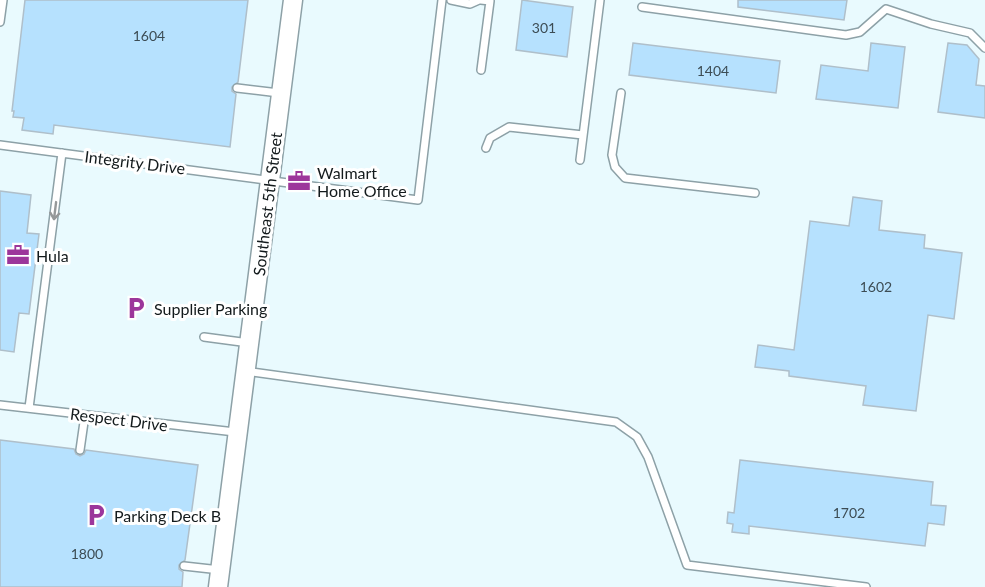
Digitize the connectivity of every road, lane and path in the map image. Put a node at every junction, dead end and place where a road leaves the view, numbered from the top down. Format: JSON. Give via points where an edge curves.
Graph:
{"nodes":[{"id":1,"x":3,"y":0,"type":"edge"},
{"id":2,"x":292,"y":0,"type":"edge"},
{"id":3,"x":442,"y":0,"type":"edge"},
{"id":4,"x":452,"y":0,"type":"edge"},
{"id":5,"x":480,"y":0,"type":"edge"},
{"id":6,"x":600,"y":0,"type":"edge"},
{"id":7,"x":642,"y":7,"type":"dead end"},
{"id":8,"x":0,"y":22,"type":"edge"},
{"id":9,"x":985,"y":48,"type":"edge"},
{"id":10,"x":481,"y":70,"type":"dead end"},
{"id":11,"x":237,"y":88,"type":"dead end"},
{"id":12,"x":281,"y":93,"type":"junction"},
{"id":13,"x":621,"y":93,"type":"dead end"},
{"id":14,"x":583,"y":135,"type":"junction"},
{"id":15,"x":0,"y":145,"type":"edge"},
{"id":16,"x":486,"y":148,"type":"dead end"},
{"id":17,"x":62,"y":153,"type":"junction"},
{"id":18,"x":580,"y":160,"type":"dead end"},
{"id":19,"x":270,"y":180,"type":"junction"},
{"id":20,"x":755,"y":193,"type":"dead end"},
{"id":21,"x":204,"y":337,"type":"dead end"},
{"id":22,"x":249,"y":343,"type":"junction"},
{"id":23,"x":246,"y":371,"type":"junction"},
{"id":24,"x":0,"y":405,"type":"edge"},
{"id":25,"x":29,"y":408,"type":"junction"},
{"id":26,"x":85,"y":415,"type":"junction"},
{"id":27,"x":238,"y":433,"type":"junction"},
{"id":28,"x":80,"y":450,"type":"dead end"},
{"id":29,"x":184,"y":566,"type":"dead end"},
{"id":30,"x":219,"y":578,"type":"edge"},
{"id":31,"x":866,"y":587,"type":"edge"}],
"edges":[{"from":1,"to":8,"type":"lane"},
{"from":2,"to":12,"type":"street","name":"Southeast 5th Street"},
{"from":3,"to":19,"type":"lane","name":"Integrity Drive","via":[[418,200]]},
{"from":4,"to":5,"type":"lane","via":[[470,4]]},
{"from":5,"to":10,"type":"lane","via":[[490,1]]},
{"from":6,"to":14,"type":"lane"},
{"from":7,"to":9,"type":"lane","via":[[846,35],[860,32],[886,9],[970,33]]},
{"from":11,"to":12,"type":"lane"},
{"from":12,"to":19,"type":"street","name":"Southeast 5th Street"},
{"from":13,"to":20,"type":"lane","via":[[612,155],[615,167],[626,178]]},
{"from":14,"to":16,"type":"lane","via":[[509,127],[490,138]]},
{"from":14,"to":18,"type":"lane"},
{"from":15,"to":17,"type":"lane","name":"Integrity Drive"},
{"from":17,"to":19,"type":"lane","name":"Integrity Drive"},
{"from":17,"to":25,"type":"lane","one_way":true},
{"from":19,"to":22,"type":"street","name":"Southeast 5th Street"},
{"from":21,"to":22,"type":"lane"},
{"from":22,"to":23,"type":"street","name":"Southeast 5th Street"},
{"from":23,"to":27,"type":"street","name":"Southeast 5th Street"},
{"from":23,"to":31,"type":"lane","via":[[616,422],[637,437],[648,457],[687,564]]},
{"from":24,"to":25,"type":"lane","name":"Respect Drive"},
{"from":25,"to":26,"type":"lane","name":"Respect Drive"},
{"from":26,"to":27,"type":"lane","name":"Respect Drive"},
{"from":26,"to":28,"type":"lane"},
{"from":27,"to":30,"type":"street","name":"Southeast 5th Street"},
{"from":29,"to":30,"type":"lane"}]}
